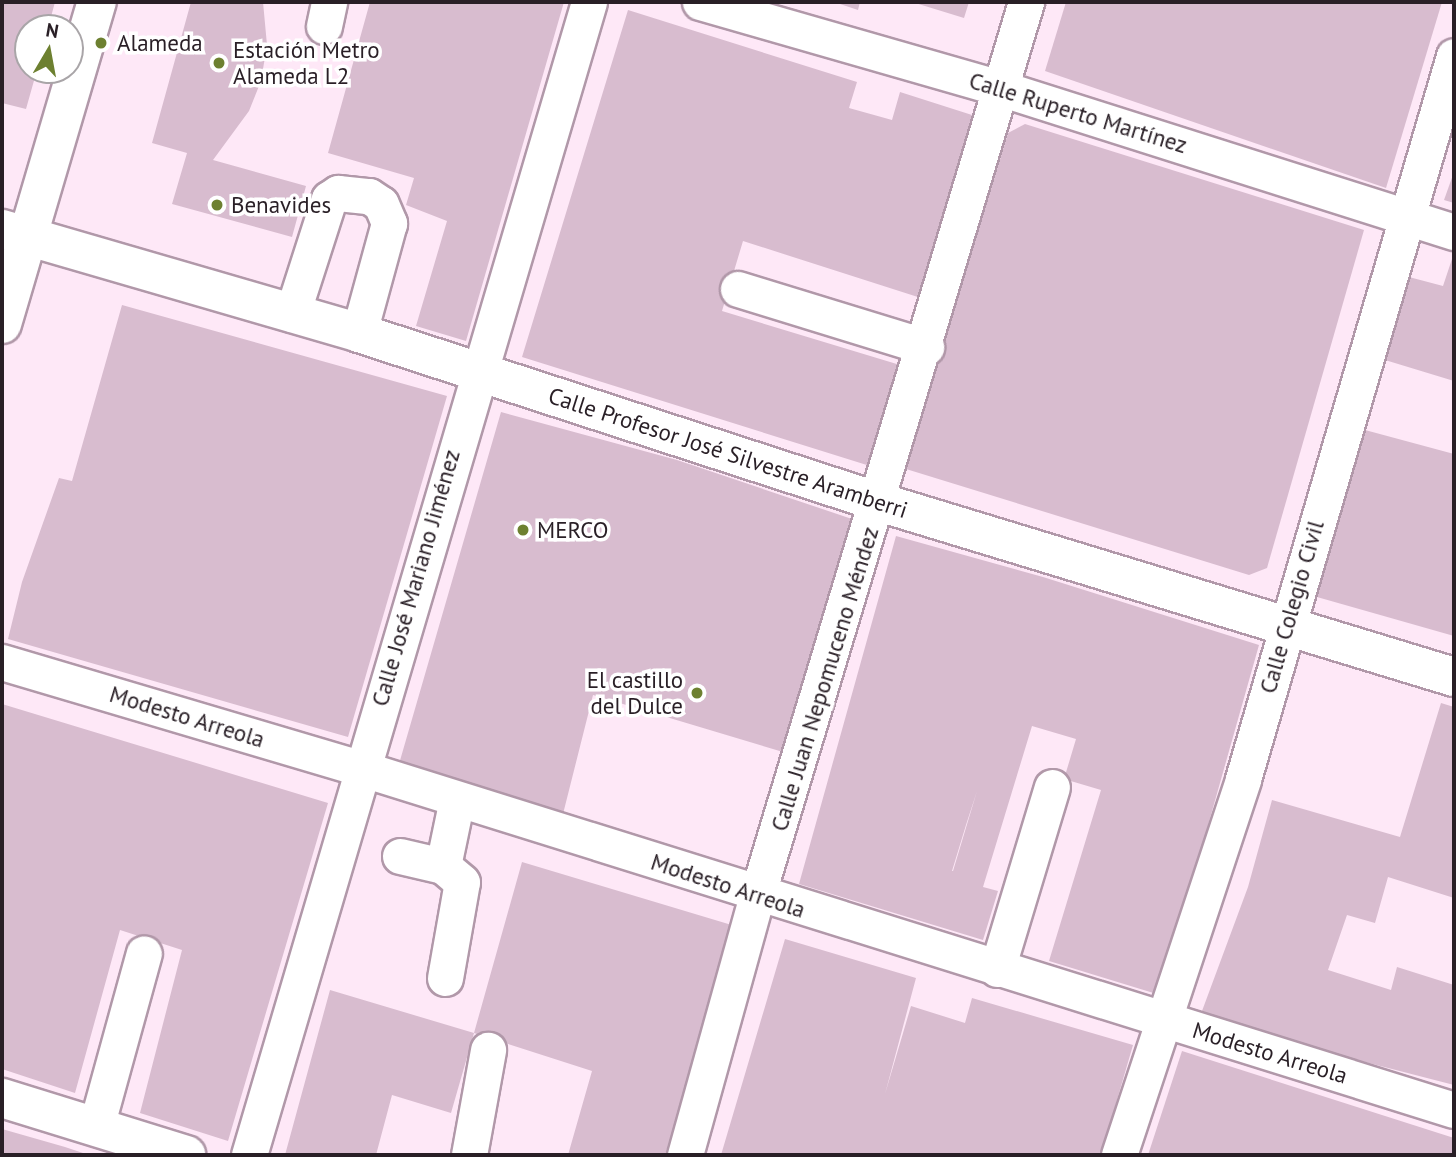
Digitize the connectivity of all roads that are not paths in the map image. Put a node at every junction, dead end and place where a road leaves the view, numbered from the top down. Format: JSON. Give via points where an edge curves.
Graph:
{"nodes":[{"id":1,"x":97,"y":2,"type":"edge"},
{"id":2,"x":589,"y":2,"type":"edge"},
{"id":3,"x":700,"y":2,"type":"edge"},
{"id":4,"x":1026,"y":2,"type":"edge"},
{"id":5,"x":1454,"y":56,"type":"edge"},
{"id":6,"x":1000,"y":88,"type":"junction"},
{"id":7,"x":1405,"y":217,"type":"junction"},
{"id":8,"x":1454,"y":232,"type":"edge"},
{"id":9,"x":15,"y":233,"type":"edge"},
{"id":10,"x":738,"y":289,"type":"dead end"},
{"id":11,"x":292,"y":314,"type":"junction"},
{"id":12,"x":2,"y":324,"type":"edge"},
{"id":13,"x":359,"y":333,"type":"junction"},
{"id":14,"x":926,"y":347,"type":"junction"},
{"id":15,"x":477,"y":372,"type":"junction"},
{"id":16,"x":879,"y":502,"type":"junction"},
{"id":17,"x":1286,"y":626,"type":"junction"},
{"id":18,"x":2,"y":662,"type":"edge"},
{"id":19,"x":1454,"y":677,"type":"edge"},
{"id":20,"x":360,"y":768,"type":"junction"},
{"id":21,"x":1052,"y":787,"type":"dead end"},
{"id":22,"x":457,"y":799,"type":"junction"},
{"id":23,"x":400,"y":856,"type":"dead end"},
{"id":24,"x":443,"y":866,"type":"junction"},
{"id":25,"x":757,"y":896,"type":"junction"},
{"id":26,"x":144,"y":953,"type":"dead end"},
{"id":27,"x":998,"y":969,"type":"junction"},
{"id":28,"x":445,"y":978,"type":"dead end"},
{"id":29,"x":1162,"y":1020,"type":"junction"},
{"id":30,"x":488,"y":1050,"type":"dead end"},
{"id":31,"x":2,"y":1098,"type":"edge"},
{"id":32,"x":1454,"y":1110,"type":"edge"},
{"id":33,"x":96,"y":1127,"type":"junction"},
{"id":34,"x":186,"y":1155,"type":"edge"},
{"id":35,"x":249,"y":1155,"type":"edge"},
{"id":36,"x":469,"y":1155,"type":"edge"},
{"id":37,"x":685,"y":1155,"type":"edge"},
{"id":38,"x":1119,"y":1155,"type":"edge"}],
"edges":[{"from":1,"to":9,"type":"main road"},
{"from":2,"to":15,"type":"street","name":"Calle José Mariano Jiménez"},
{"from":3,"to":6,"type":"street","name":"Calle Ruperto Martínez"},
{"from":4,"to":6,"type":"street","name":"Calle Juan Nepomuceno Méndez"},
{"from":5,"to":7,"type":"street","name":"Calle Colegio Civil"},
{"from":6,"to":7,"type":"street","name":"Calle Ruperto Martínez"},
{"from":6,"to":14,"type":"street","name":"Calle Juan Nepomuceno Méndez"},
{"from":7,"to":8,"type":"street","name":"Calle Ruperto Martínez"},
{"from":7,"to":17,"type":"street","name":"Calle Colegio Civil"},
{"from":9,"to":11,"type":"main road","name":"Calle Profesor José Silvestre Aramberri"},
{"from":9,"to":12,"type":"main road"},
{"from":10,"to":14,"type":"street"},
{"from":11,"to":13,"type":"main road","name":"Calle Profesor José Silvestre Aramberri"},
{"from":11,"to":13,"type":"street","via":[[329,199],[338,192],[369,196],[381,204],[389,223]]},
{"from":13,"to":15,"type":"main road","name":"Calle Profesor José Silvestre Aramberri"},
{"from":14,"to":16,"type":"street","name":"Calle Juan Nepomuceno Méndez"},
{"from":15,"to":16,"type":"main road","name":"Calle Profesor José Silvestre Aramberri"},
{"from":15,"to":20,"type":"street","name":"Calle José Mariano Jiménez"},
{"from":16,"to":17,"type":"main road","name":"Calle Profesor José Silvestre Aramberri"},
{"from":16,"to":25,"type":"street","name":"Calle Juan Nepomuceno Méndez"},
{"from":17,"to":19,"type":"main road","name":"Calle Profesor José Silvestre Aramberri"},
{"from":17,"to":29,"type":"street","name":"Calle Colegio Civil","via":[[1243,779]]},
{"from":18,"to":20,"type":"street","name":"Modesto Arreola"},
{"from":20,"to":22,"type":"street","name":"Modesto Arreola"},
{"from":20,"to":35,"type":"street","name":"Calle José Mariano Jiménez"},
{"from":21,"to":27,"type":"street"},
{"from":22,"to":24,"type":"street"},
{"from":22,"to":25,"type":"street","name":"Modesto Arreola"},
{"from":23,"to":24,"type":"street"},
{"from":24,"to":28,"type":"street","via":[[462,882]]},
{"from":25,"to":27,"type":"street","name":"Modesto Arreola"},
{"from":25,"to":37,"type":"street","name":"Calle Juan Nepomuceno Méndez"},
{"from":26,"to":33,"type":"street"},
{"from":27,"to":29,"type":"street","name":"Modesto Arreola"},
{"from":29,"to":32,"type":"street","name":"Modesto Arreola"},
{"from":29,"to":38,"type":"street","name":"Calle Colegio Civil"},
{"from":30,"to":36,"type":"street"},
{"from":31,"to":33,"type":"main road"},
{"from":33,"to":34,"type":"main road"}]}
